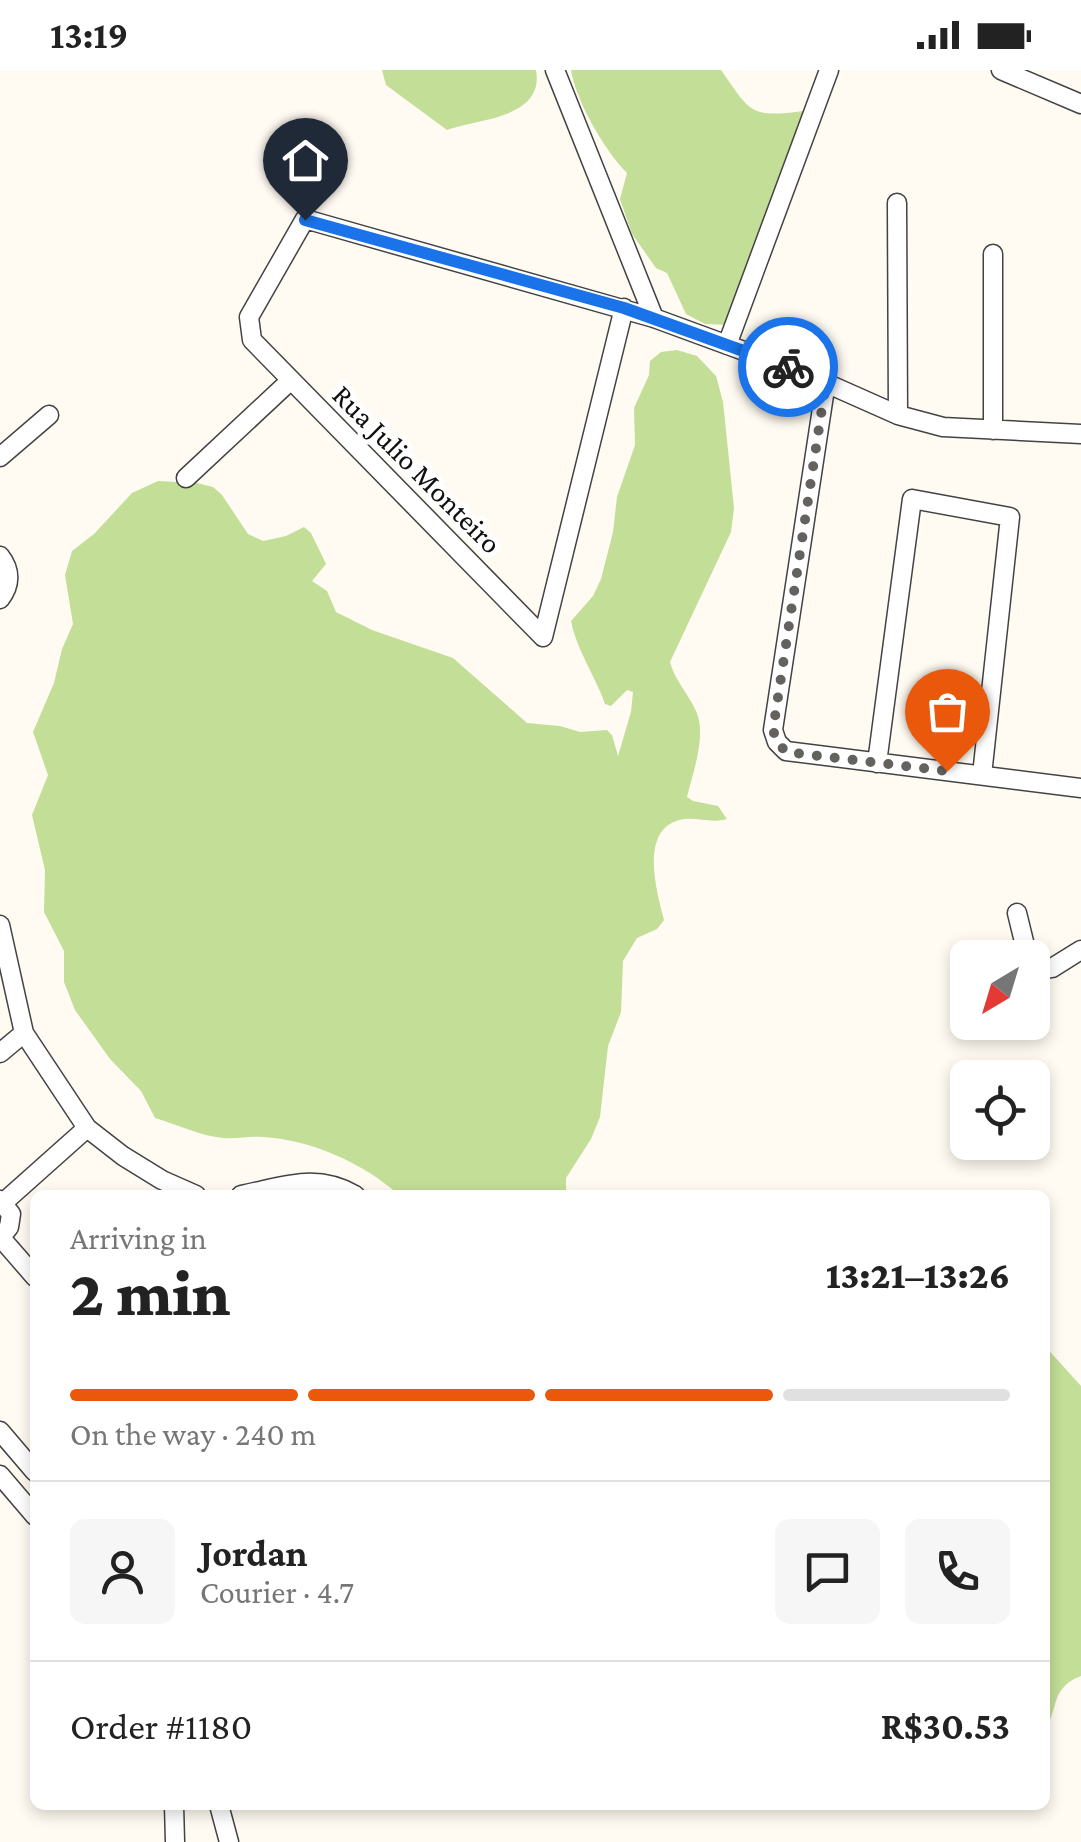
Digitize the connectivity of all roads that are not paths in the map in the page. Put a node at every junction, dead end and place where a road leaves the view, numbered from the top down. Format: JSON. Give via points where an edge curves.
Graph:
{"nodes":[{"id":1,"x":555,"y":70,"type":"edge"},
{"id":2,"x":828,"y":70,"type":"edge"},
{"id":3,"x":1001,"y":70,"type":"edge"},
{"id":4,"x":1081,"y":104,"type":"edge"},
{"id":5,"x":897,"y":202,"type":"dead end"},
{"id":6,"x":993,"y":254,"type":"dead end"},
{"id":7,"x":624,"y":308,"type":"junction"},
{"id":8,"x":654,"y":318,"type":"junction"},
{"id":9,"x":727,"y":344,"type":"junction"},
{"id":10,"x":291,"y":380,"type":"junction"},
{"id":11,"x":826,"y":382,"type":"junction"},
{"id":12,"x":898,"y":415,"type":"junction"},
{"id":13,"x":49,"y":416,"type":"dead end"},
{"id":14,"x":992,"y":430,"type":"junction"},
{"id":15,"x":1081,"y":434,"type":"edge"},
{"id":16,"x":0,"y":457,"type":"edge"},
{"id":17,"x":186,"y":478,"type":"dead end"},
{"id":18,"x":0,"y":556,"type":"edge"},
{"id":19,"x":0,"y":599,"type":"edge"},
{"id":20,"x":878,"y":762,"type":"junction"},
{"id":21,"x":982,"y":775,"type":"junction"},
{"id":22,"x":1081,"y":788,"type":"edge"},
{"id":23,"x":1017,"y":912,"type":"dead end"},
{"id":24,"x":0,"y":925,"type":"edge"},
{"id":25,"x":1024,"y":940,"type":"edge"},
{"id":26,"x":1081,"y":950,"type":"edge"},
{"id":27,"x":1050,"y":968,"type":"edge"},
{"id":28,"x":24,"y":1033,"type":"junction"},
{"id":29,"x":0,"y":1053,"type":"edge"},
{"id":30,"x":87,"y":1128,"type":"junction"},
{"id":31,"x":185,"y":1190,"type":"edge"},
{"id":32,"x":262,"y":1190,"type":"edge"},
{"id":33,"x":344,"y":1190,"type":"edge"},
{"id":34,"x":2,"y":1201,"type":"edge"},
{"id":35,"x":1,"y":1238,"type":"edge"},
{"id":36,"x":30,"y":1271,"type":"edge"},
{"id":37,"x":0,"y":1432,"type":"edge"},
{"id":38,"x":30,"y":1466,"type":"edge"},
{"id":39,"x":0,"y":1475,"type":"edge"},
{"id":40,"x":30,"y":1510,"type":"edge"},
{"id":41,"x":174,"y":1810,"type":"edge"},
{"id":42,"x":220,"y":1810,"type":"edge"},
{"id":43,"x":175,"y":1842,"type":"edge"},
{"id":44,"x":229,"y":1842,"type":"edge"}],
"edges":[{"from":1,"to":8,"type":"street"},
{"from":2,"to":9,"type":"street"},
{"from":3,"to":4,"type":"street"},
{"from":5,"to":12,"type":"street"},
{"from":6,"to":14,"type":"street"},
{"from":7,"to":8,"type":"street"},
{"from":7,"to":10,"type":"street","name":"Rua Julio Monteiro","via":[[305,220],[248,316],[252,340]]},
{"from":7,"to":10,"type":"street","name":"Rua Julio Monteiro","via":[[542,637]]},
{"from":8,"to":9,"type":"street"},
{"from":9,"to":11,"type":"street"},
{"from":10,"to":17,"type":"street"},
{"from":11,"to":12,"type":"street"},
{"from":11,"to":20,"type":"street","via":[[773,730],[786,752]]},
{"from":12,"to":14,"type":"street"},
{"from":13,"to":16,"type":"street"},
{"from":14,"to":15,"type":"street"},
{"from":18,"to":19,"type":"street","via":[[9,580]]},
{"from":20,"to":21,"type":"street"},
{"from":20,"to":21,"type":"street","via":[[912,498],[1010,517]]},
{"from":21,"to":22,"type":"street"},
{"from":23,"to":25,"type":"street"},
{"from":24,"to":28,"type":"street"},
{"from":26,"to":27,"type":"street"},
{"from":28,"to":29,"type":"street"},
{"from":28,"to":30,"type":"street"},
{"from":30,"to":31,"type":"street"},
{"from":30,"to":34,"type":"street"},
{"from":32,"to":33,"type":"street","via":[[306,1180]]},
{"from":34,"to":35,"type":"street","via":[[10,1214]]},
{"from":35,"to":36,"type":"street"},
{"from":37,"to":38,"type":"street"},
{"from":39,"to":40,"type":"street"},
{"from":41,"to":43,"type":"street"},
{"from":42,"to":44,"type":"street"}]}
